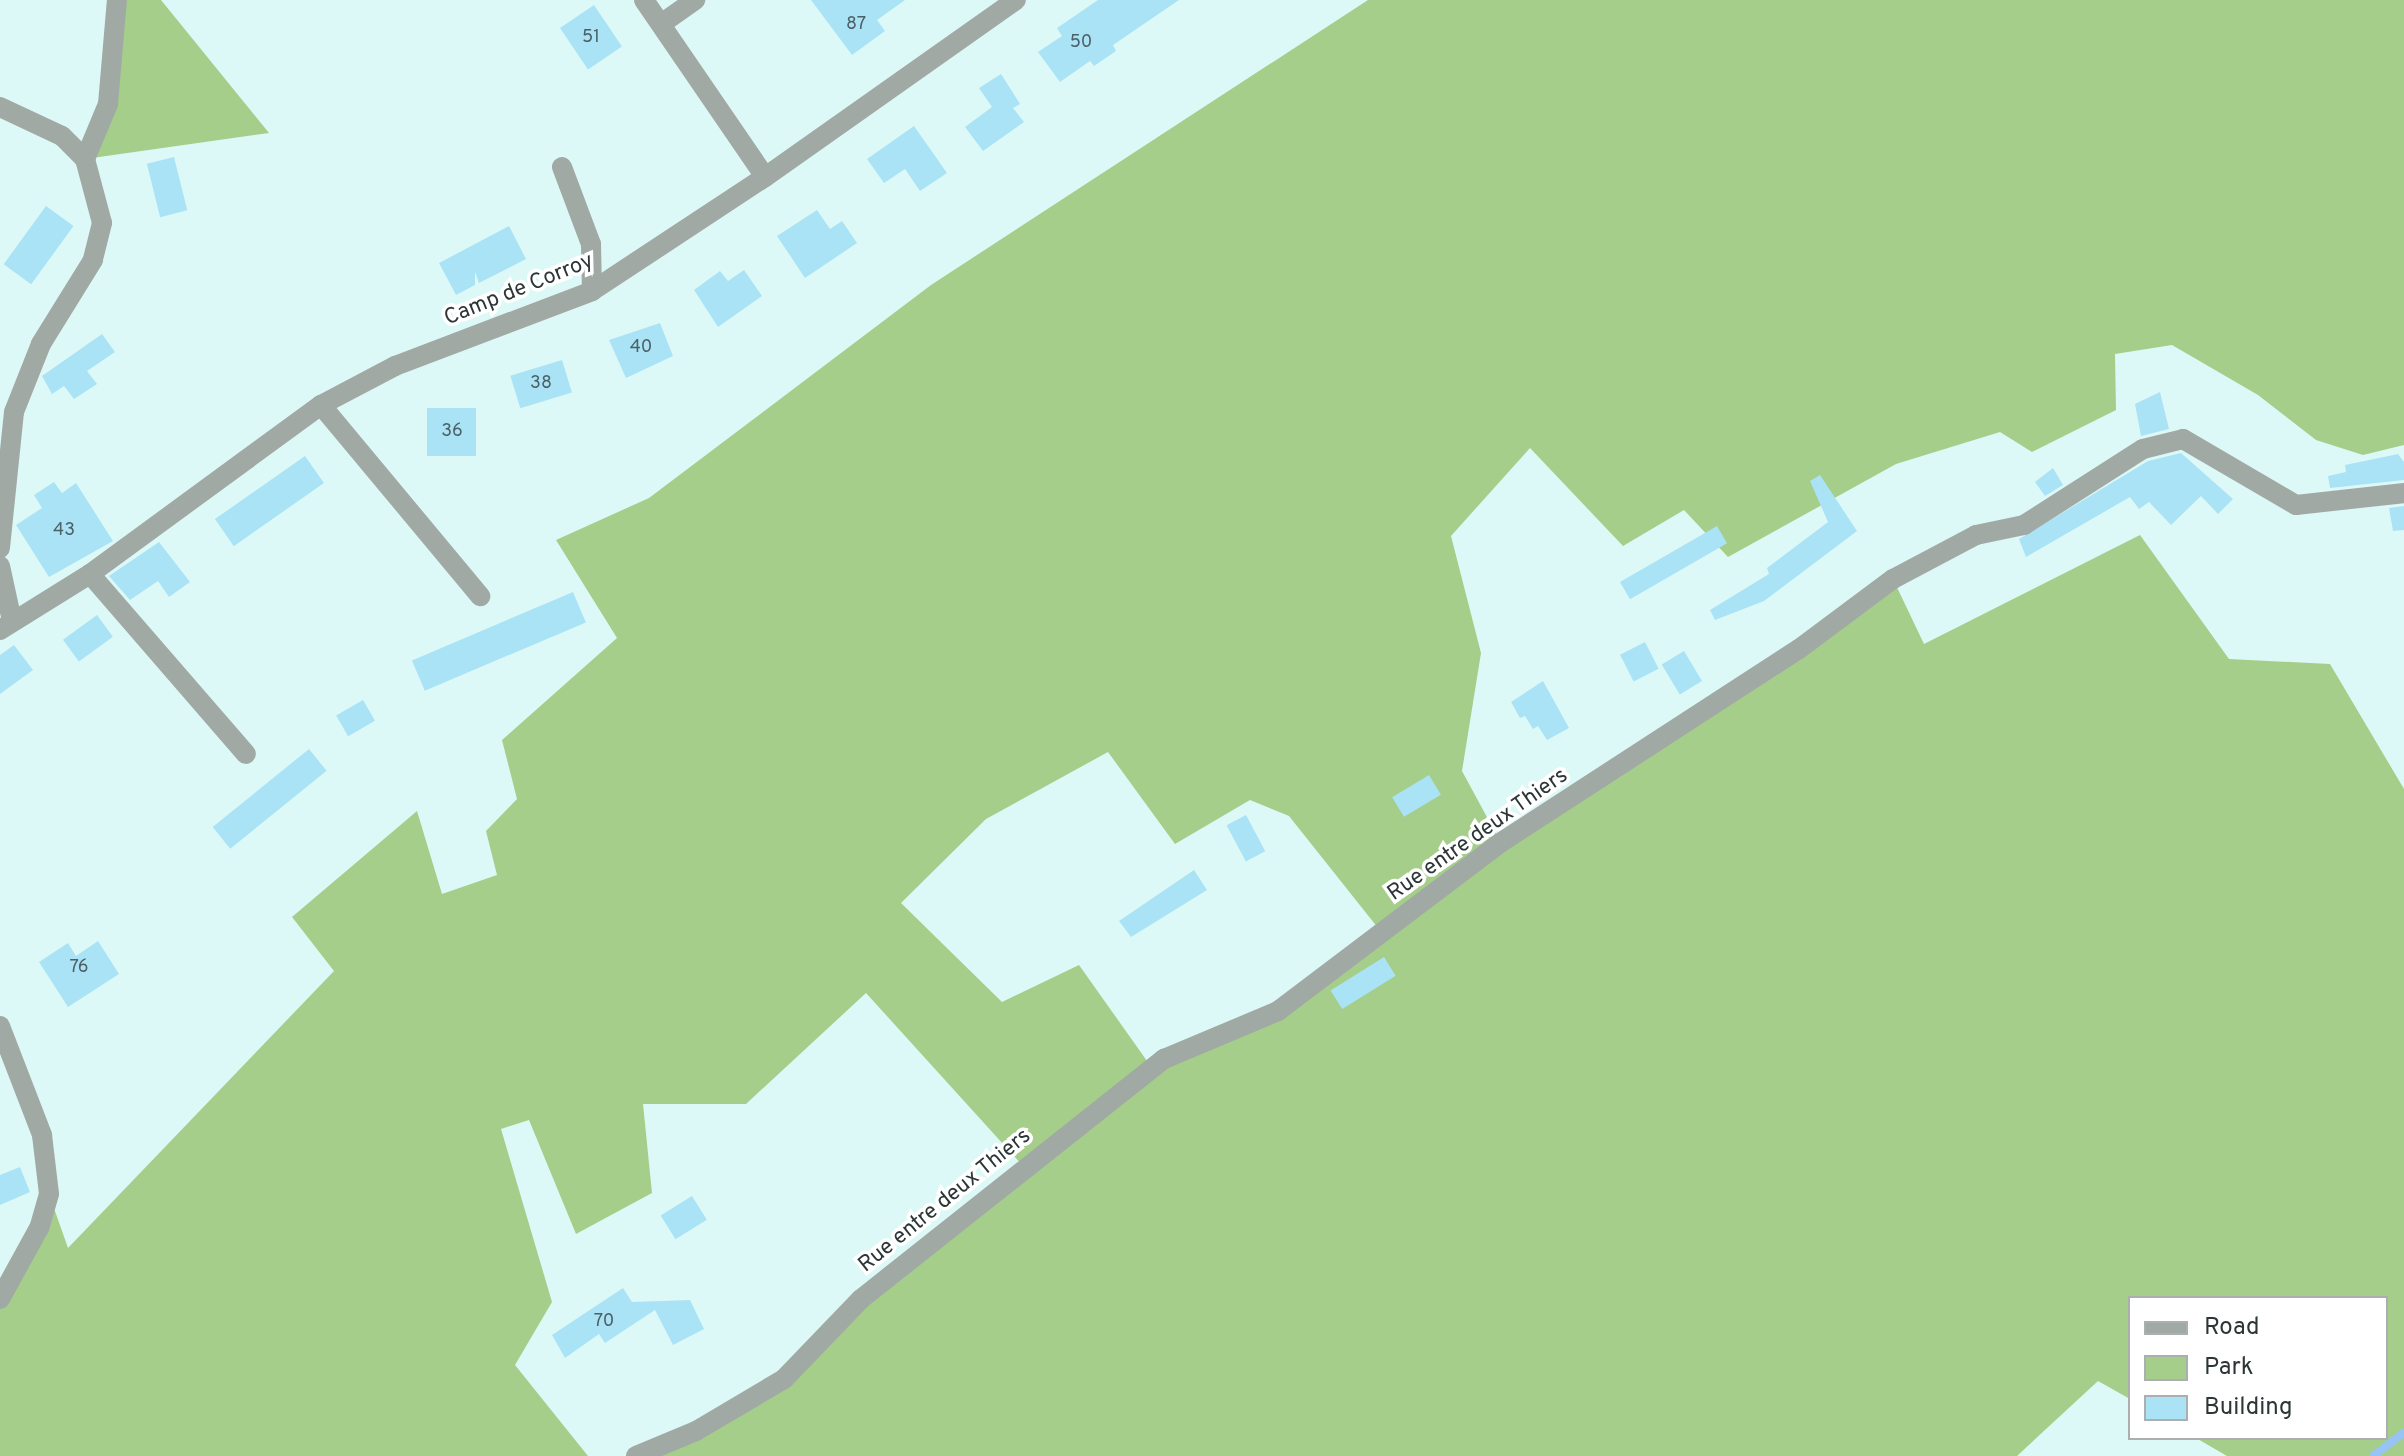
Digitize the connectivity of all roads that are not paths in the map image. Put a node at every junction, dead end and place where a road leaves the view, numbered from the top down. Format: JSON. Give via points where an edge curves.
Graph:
{"nodes":[{"id":1,"x":117,"y":0,"type":"edge"},
{"id":2,"x":644,"y":0,"type":"edge"},
{"id":3,"x":695,"y":0,"type":"edge"},
{"id":4,"x":1016,"y":0,"type":"edge"},
{"id":5,"x":661,"y":24,"type":"junction"},
{"id":6,"x":0,"y":107,"type":"edge"},
{"id":7,"x":85,"y":159,"type":"junction"},
{"id":8,"x":562,"y":167,"type":"dead end"},
{"id":9,"x":765,"y":177,"type":"junction"},
{"id":10,"x":592,"y":291,"type":"junction"},
{"id":11,"x":321,"y":405,"type":"junction"},
{"id":12,"x":2404,"y":493,"type":"edge"},
{"id":13,"x":0,"y":548,"type":"edge"},
{"id":14,"x":0,"y":566,"type":"edge"},
{"id":15,"x":90,"y":574,"type":"junction"},
{"id":16,"x":480,"y":596,"type":"dead end"},
{"id":17,"x":6,"y":625,"type":"edge"},
{"id":18,"x":246,"y":754,"type":"dead end"},
{"id":19,"x":0,"y":1026,"type":"edge"},
{"id":20,"x":0,"y":1299,"type":"edge"},
{"id":21,"x":636,"y":1456,"type":"edge"}],
"edges":[{"from":1,"to":7,"type":"street","via":[[108,104]]},
{"from":2,"to":5,"type":"street"},
{"from":3,"to":5,"type":"street"},
{"from":4,"to":9,"type":"street","name":"Camp de Corroy"},
{"from":5,"to":9,"type":"street"},
{"from":6,"to":7,"type":"street","via":[[29,116],[62,136]]},
{"from":7,"to":13,"type":"street","via":[[102,223],[101,242],[41,344],[14,412]]},
{"from":8,"to":10,"type":"street","via":[[591,244]]},
{"from":9,"to":10,"type":"street","name":"Camp de Corroy"},
{"from":10,"to":11,"type":"street","name":"Camp de Corroy","via":[[395,366]]},
{"from":11,"to":15,"type":"street","name":"Camp de Corroy"},
{"from":11,"to":16,"type":"street"},
{"from":12,"to":21,"type":"street","name":"Rue entre deux Thiers","via":[[2296,505],[2183,439],[2143,449],[2024,525],[1976,535],[1893,579],[1799,649],[1500,843],[1278,1011],[1164,1059],[861,1299],[784,1379],[696,1431]]},
{"from":14,"to":17,"type":"street"},
{"from":15,"to":17,"type":"street","name":"Camp de Corroy"},
{"from":15,"to":18,"type":"street"},
{"from":19,"to":20,"type":"street","via":[[42,1135],[49,1194],[39,1228]]}]}
